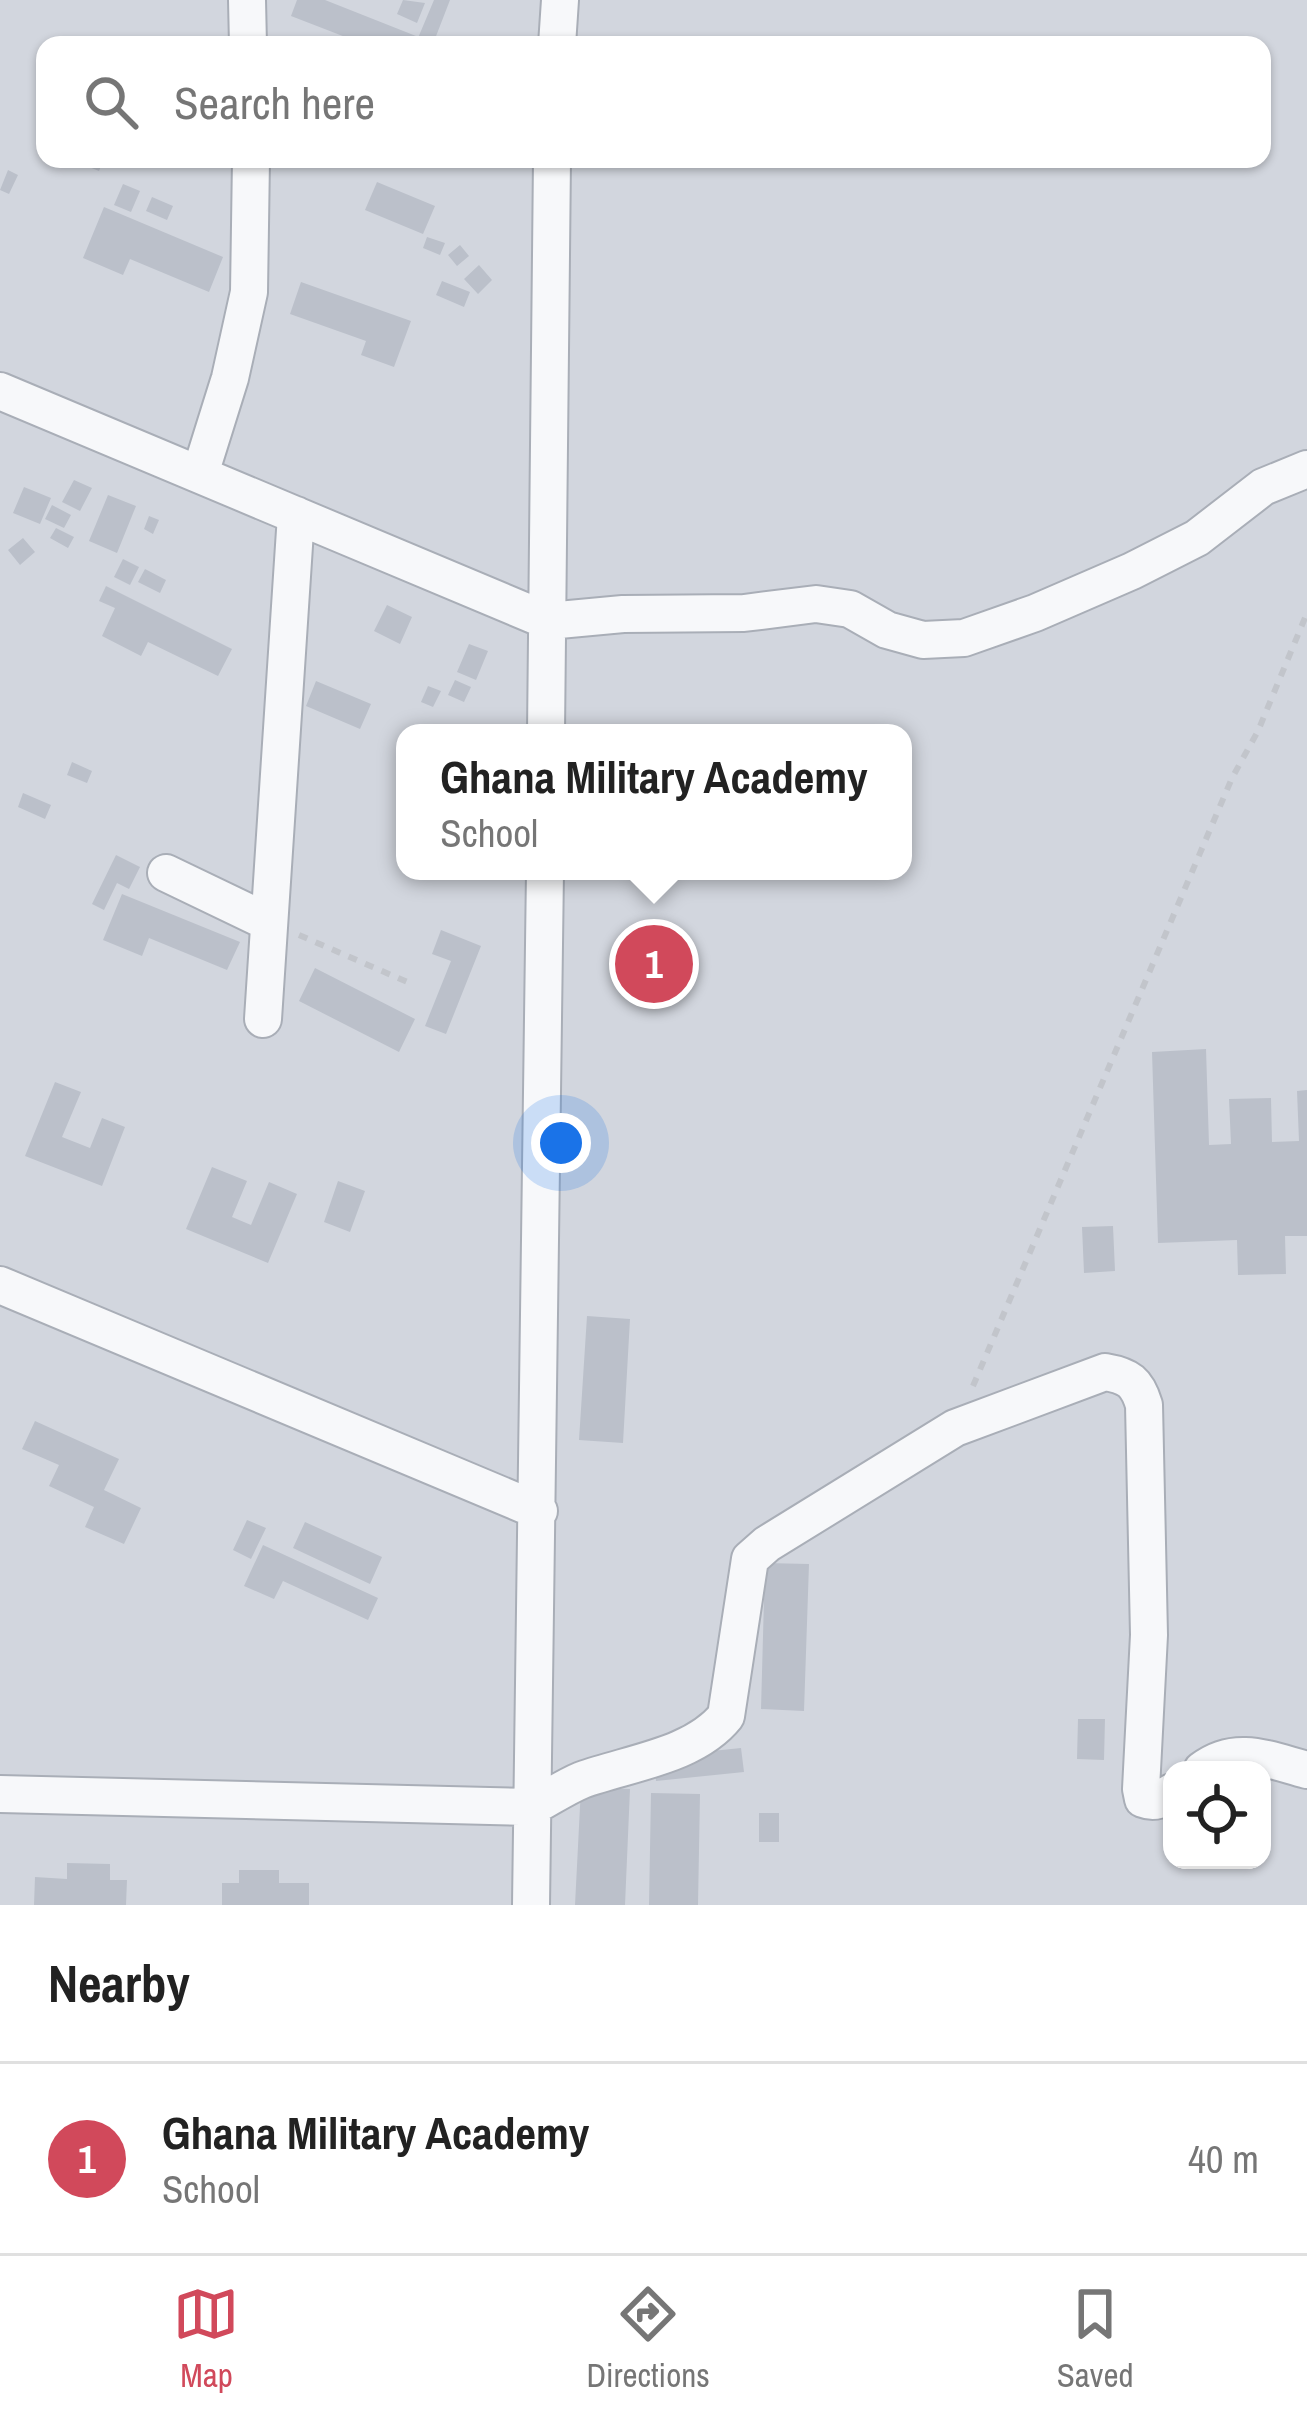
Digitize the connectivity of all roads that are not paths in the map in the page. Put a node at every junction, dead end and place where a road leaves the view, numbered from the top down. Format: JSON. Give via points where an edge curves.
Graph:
{"nodes":[{"id":1,"x":247,"y":0,"type":"edge"},
{"id":2,"x":560,"y":0,"type":"edge"},
{"id":3,"x":248,"y":36,"type":"edge"},
{"id":4,"x":558,"y":36,"type":"edge"},
{"id":5,"x":251,"y":168,"type":"edge"},
{"id":6,"x":552,"y":168,"type":"edge"},
{"id":7,"x":0,"y":391,"type":"edge"},
{"id":8,"x":1307,"y":469,"type":"edge"},
{"id":9,"x":200,"y":474,"type":"junction"},
{"id":10,"x":296,"y":515,"type":"junction"},
{"id":11,"x":548,"y":621,"type":"junction"},
{"id":12,"x":546,"y":724,"type":"edge"},
{"id":13,"x":166,"y":873,"type":"dead end"},
{"id":14,"x":545,"y":880,"type":"edge"},
{"id":15,"x":268,"y":922,"type":"junction"},
{"id":16,"x":262,"y":1019,"type":"dead end"},
{"id":17,"x":0,"y":1285,"type":"edge"},
{"id":18,"x":539,"y":1511,"type":"junction"},
{"id":19,"x":1214,"y":1761,"type":"edge"},
{"id":20,"x":1266,"y":1761,"type":"edge"},
{"id":21,"x":1271,"y":1762,"type":"edge"},
{"id":22,"x":1307,"y":1770,"type":"edge"},
{"id":23,"x":0,"y":1794,"type":"edge"},
{"id":24,"x":1163,"y":1799,"type":"edge"},
{"id":25,"x":532,"y":1807,"type":"junction"},
{"id":26,"x":531,"y":1905,"type":"edge"}],
"edges":[{"from":1,"to":3,"type":"street"},
{"from":2,"to":4,"type":"street"},
{"from":5,"to":9,"type":"street","via":[[249,292]]},
{"from":6,"to":11,"type":"street"},
{"from":7,"to":9,"type":"street"},
{"from":8,"to":11,"type":"street","via":[[1263,487],[1197,538],[1132,571],[964,638],[923,640],[850,609],[816,604]]},
{"from":9,"to":10,"type":"street"},
{"from":10,"to":11,"type":"street"},
{"from":10,"to":15,"type":"street"},
{"from":11,"to":12,"type":"street"},
{"from":13,"to":15,"type":"street"},
{"from":14,"to":18,"type":"street"},
{"from":15,"to":16,"type":"street"},
{"from":17,"to":18,"type":"street"},
{"from":18,"to":25,"type":"street"},
{"from":19,"to":20,"type":"street","via":[[1234,1754]]},
{"from":21,"to":22,"type":"street"},
{"from":23,"to":25,"type":"street"},
{"from":24,"to":25,"type":"street","via":[[1143,1799],[1141,1789],[1150,1636],[1144,1405],[1137,1384],[1106,1372],[955,1428],[767,1544],[750,1559],[726,1716],[713,1732]]},
{"from":25,"to":26,"type":"street"}]}
